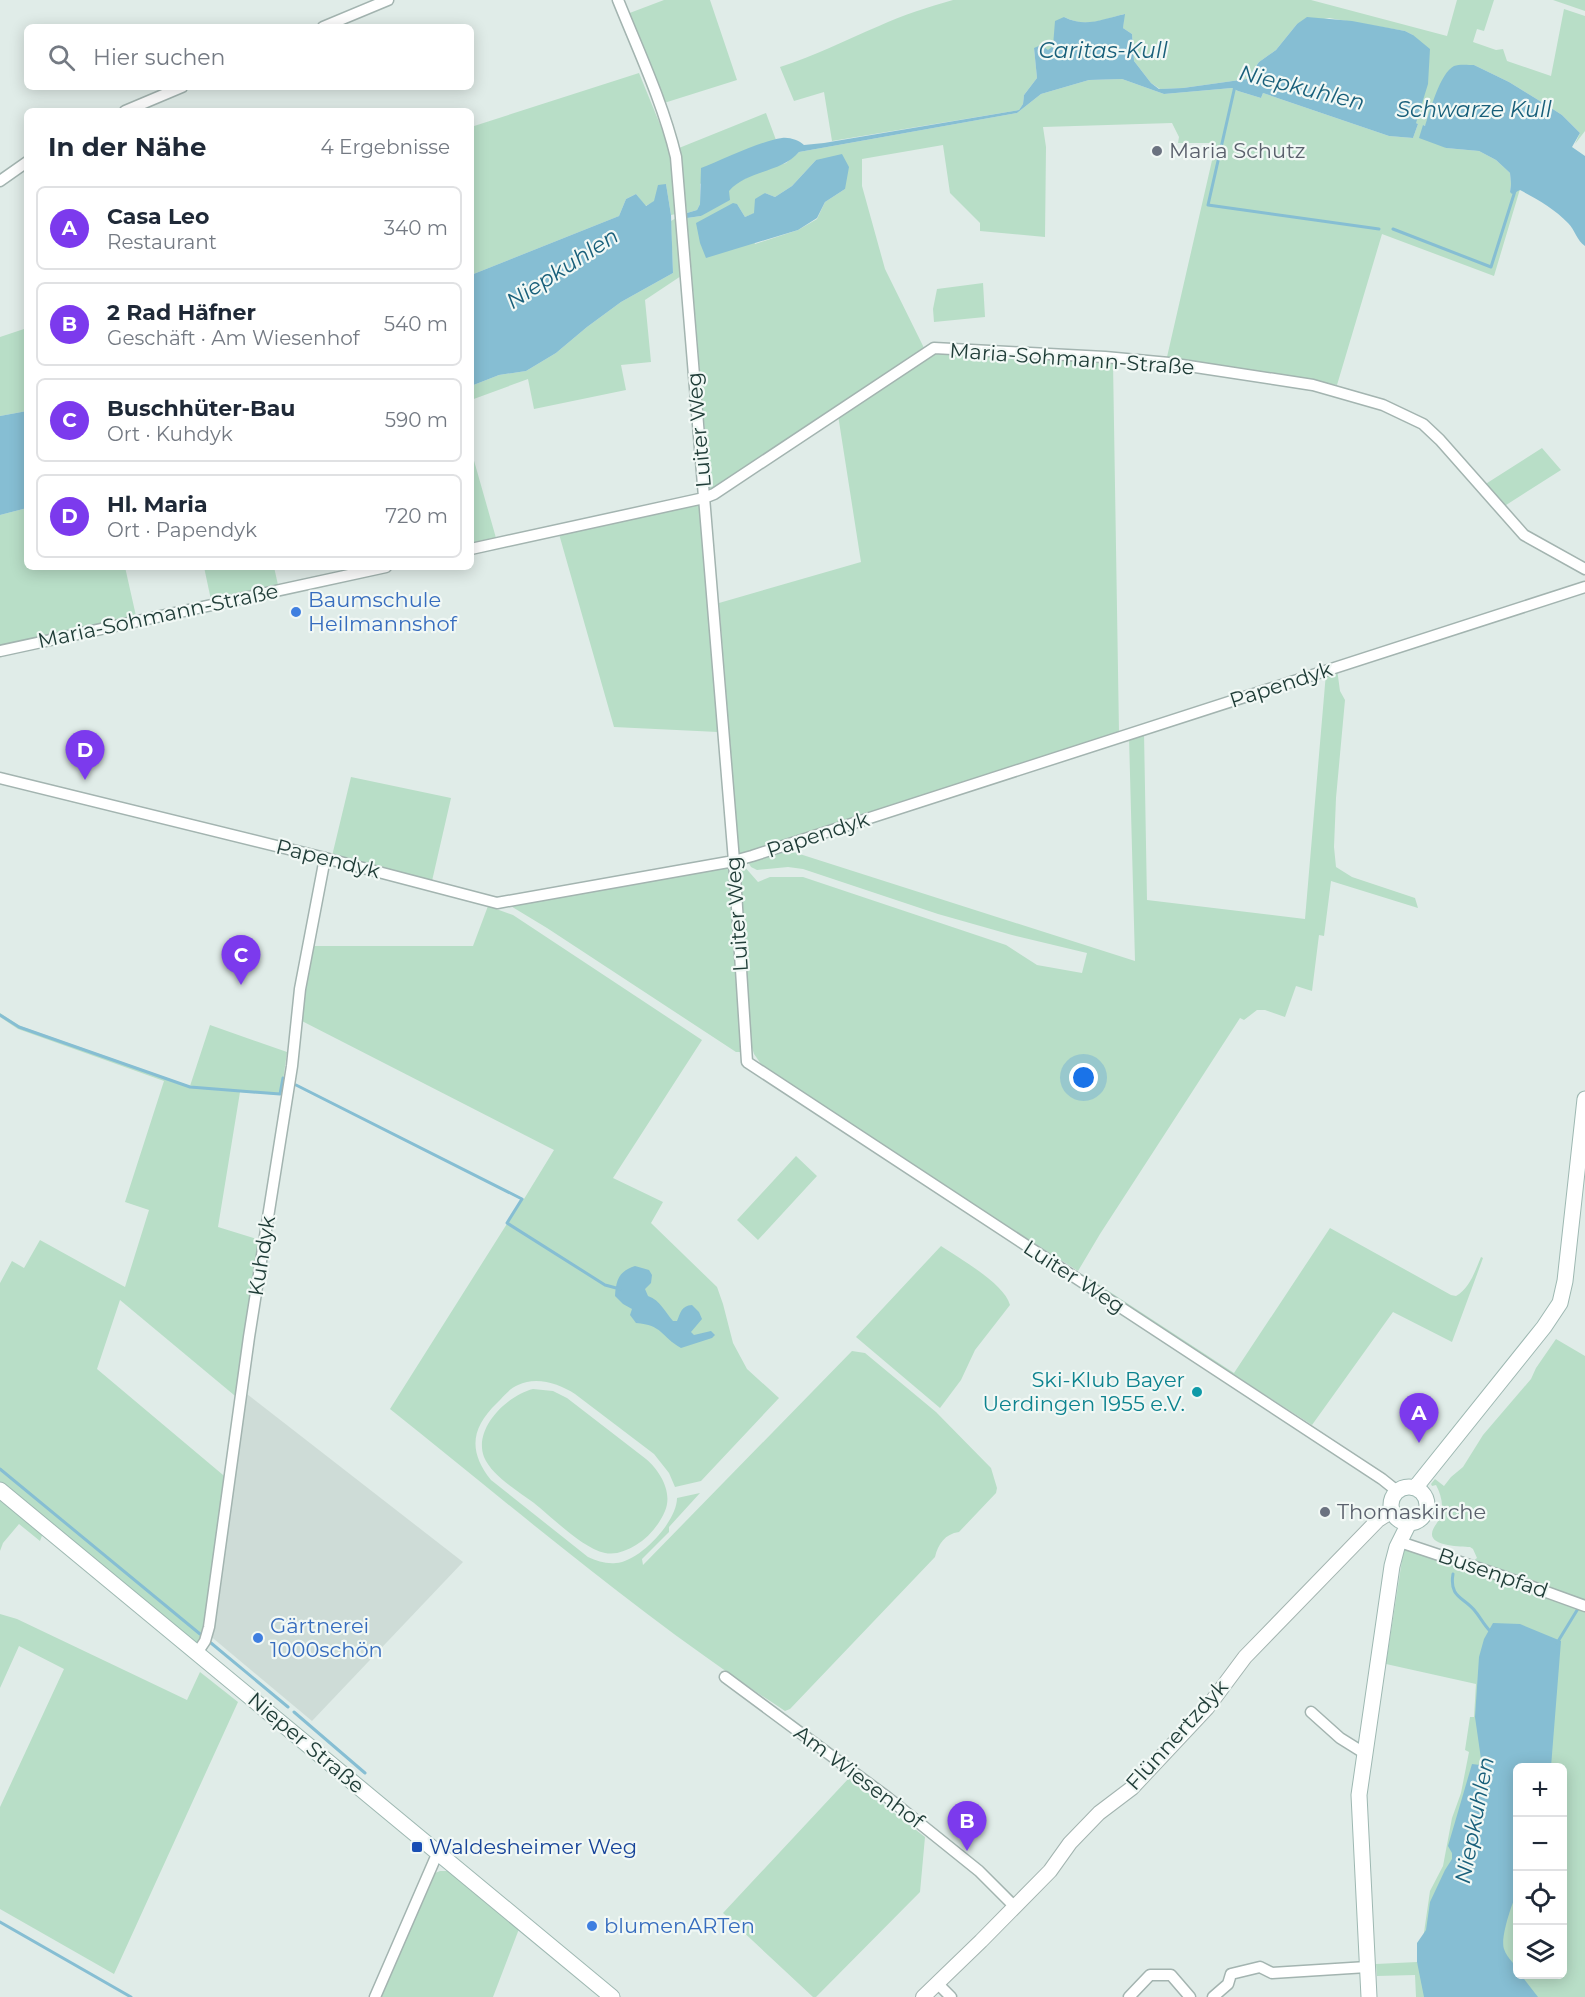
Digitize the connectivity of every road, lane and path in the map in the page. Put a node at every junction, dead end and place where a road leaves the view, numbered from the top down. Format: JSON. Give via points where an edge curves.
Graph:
{"nodes":[{"id":1,"x":388,"y":0,"type":"edge"},
{"id":2,"x":618,"y":0,"type":"edge"},
{"id":3,"x":330,"y":24,"type":"edge"},
{"id":4,"x":175,"y":90,"type":"edge"},
{"id":5,"x":132,"y":108,"type":"edge"},
{"id":6,"x":24,"y":164,"type":"edge"},
{"id":7,"x":0,"y":181,"type":"edge"},
{"id":8,"x":704,"y":498,"type":"junction"},
{"id":9,"x":474,"y":548,"type":"edge"},
{"id":10,"x":1585,"y":569,"type":"edge"},
{"id":11,"x":372,"y":570,"type":"edge"},
{"id":12,"x":1585,"y":587,"type":"edge"},
{"id":13,"x":0,"y":651,"type":"edge"},
{"id":14,"x":0,"y":777,"type":"edge"},
{"id":15,"x":324,"y":858,"type":"junction"},
{"id":16,"x":734,"y":861,"type":"junction"},
{"id":17,"x":1585,"y":1099,"type":"edge"},
{"id":18,"x":1415,"y":1488,"type":"junction"},
{"id":19,"x":0,"y":1490,"type":"edge"},
{"id":20,"x":1397,"y":1491,"type":"junction"},
{"id":21,"x":1392,"y":1510,"type":"junction"},
{"id":22,"x":1409,"y":1523,"type":"junction"},
{"id":23,"x":1400,"y":1542,"type":"junction"},
{"id":24,"x":1582,"y":1604,"type":"edge"},
{"id":25,"x":197,"y":1653,"type":"junction"},
{"id":26,"x":725,"y":1677,"type":"dead end"},
{"id":27,"x":1311,"y":1712,"type":"dead end"},
{"id":28,"x":1364,"y":1753,"type":"junction"},
{"id":29,"x":438,"y":1852,"type":"junction"},
{"id":30,"x":1015,"y":1907,"type":"junction"},
{"id":31,"x":1367,"y":1967,"type":"junction"},
{"id":32,"x":937,"y":1983,"type":"junction"},
{"id":33,"x":375,"y":1997,"type":"edge"},
{"id":34,"x":612,"y":1997,"type":"edge"},
{"id":35,"x":923,"y":1997,"type":"edge"},
{"id":36,"x":951,"y":1997,"type":"edge"},
{"id":37,"x":1129,"y":1997,"type":"edge"},
{"id":38,"x":1190,"y":1997,"type":"edge"},
{"id":39,"x":1213,"y":1997,"type":"edge"},
{"id":40,"x":1369,"y":1997,"type":"edge"}],
"edges":[{"from":1,"to":3,"type":"street"},
{"from":2,"to":8,"type":"street","name":"Luiter Weg","via":[[654,87],[676,157]]},
{"from":4,"to":5,"type":"street"},
{"from":6,"to":7,"type":"street"},
{"from":8,"to":9,"type":"street","name":"Maria-Sohmann-Straße"},
{"from":8,"to":10,"type":"street","name":"Maria-Sohmann-Straße","via":[[934,348],[1105,357],[1313,385],[1383,405],[1423,424],[1524,535]]},
{"from":8,"to":16,"type":"street","name":"Luiter Weg"},
{"from":11,"to":13,"type":"street","name":"Maria-Sohmann-Straße"},
{"from":12,"to":16,"type":"street","name":"Papendyk"},
{"from":14,"to":15,"type":"street","name":"Papendyk"},
{"from":15,"to":16,"type":"street","name":"Papendyk","via":[[497,903]]},
{"from":15,"to":25,"type":"street","name":"Kuhdyk","via":[[300,989],[209,1627]]},
{"from":16,"to":20,"type":"street","name":"Luiter Weg","via":[[747,1062]]},
{"from":17,"to":18,"type":"main road","via":[[1560,1303]]},
{"from":18,"to":20,"type":"main road"},
{"from":18,"to":22,"type":"main road","via":[[1423,1494],[1426,1509],[1421,1518]]},
{"from":19,"to":25,"type":"main road","name":"Nieper Straße"},
{"from":20,"to":21,"type":"main road","via":[[1391,1500]]},
{"from":21,"to":22,"type":"main road","via":[[1398,1520]]},
{"from":21,"to":30,"type":"street","name":"Flünnertzdyk","via":[[1245,1657],[1195,1721],[1132,1788],[1105,1807],[1077,1835],[1050,1871]]},
{"from":22,"to":23,"type":"main road"},
{"from":23,"to":24,"type":"street","name":"Busenpfad"},
{"from":23,"to":28,"type":"main road","via":[[1390,1575]]},
{"from":25,"to":29,"type":"main road","name":"Nieper Straße"},
{"from":26,"to":30,"type":"street","name":"Am Wiesenhof","via":[[904,1810],[979,1871]]},
{"from":27,"to":28,"type":"street"},
{"from":28,"to":31,"type":"main road","via":[[1359,1795]]},
{"from":29,"to":33,"type":"street"},
{"from":29,"to":34,"type":"main road","name":"Nieper Straße"},
{"from":30,"to":32,"type":"street","name":"Flünnertzdyk"},
{"from":31,"to":39,"type":"street","via":[[1272,1972],[1260,1967],[1231,1974],[1228,1984]]},
{"from":31,"to":40,"type":"main road"},
{"from":32,"to":35,"type":"street","name":"Flünnertzdyk"},
{"from":32,"to":36,"type":"street"},
{"from":37,"to":38,"type":"street","via":[[1150,1975],[1171,1975]]}]}
